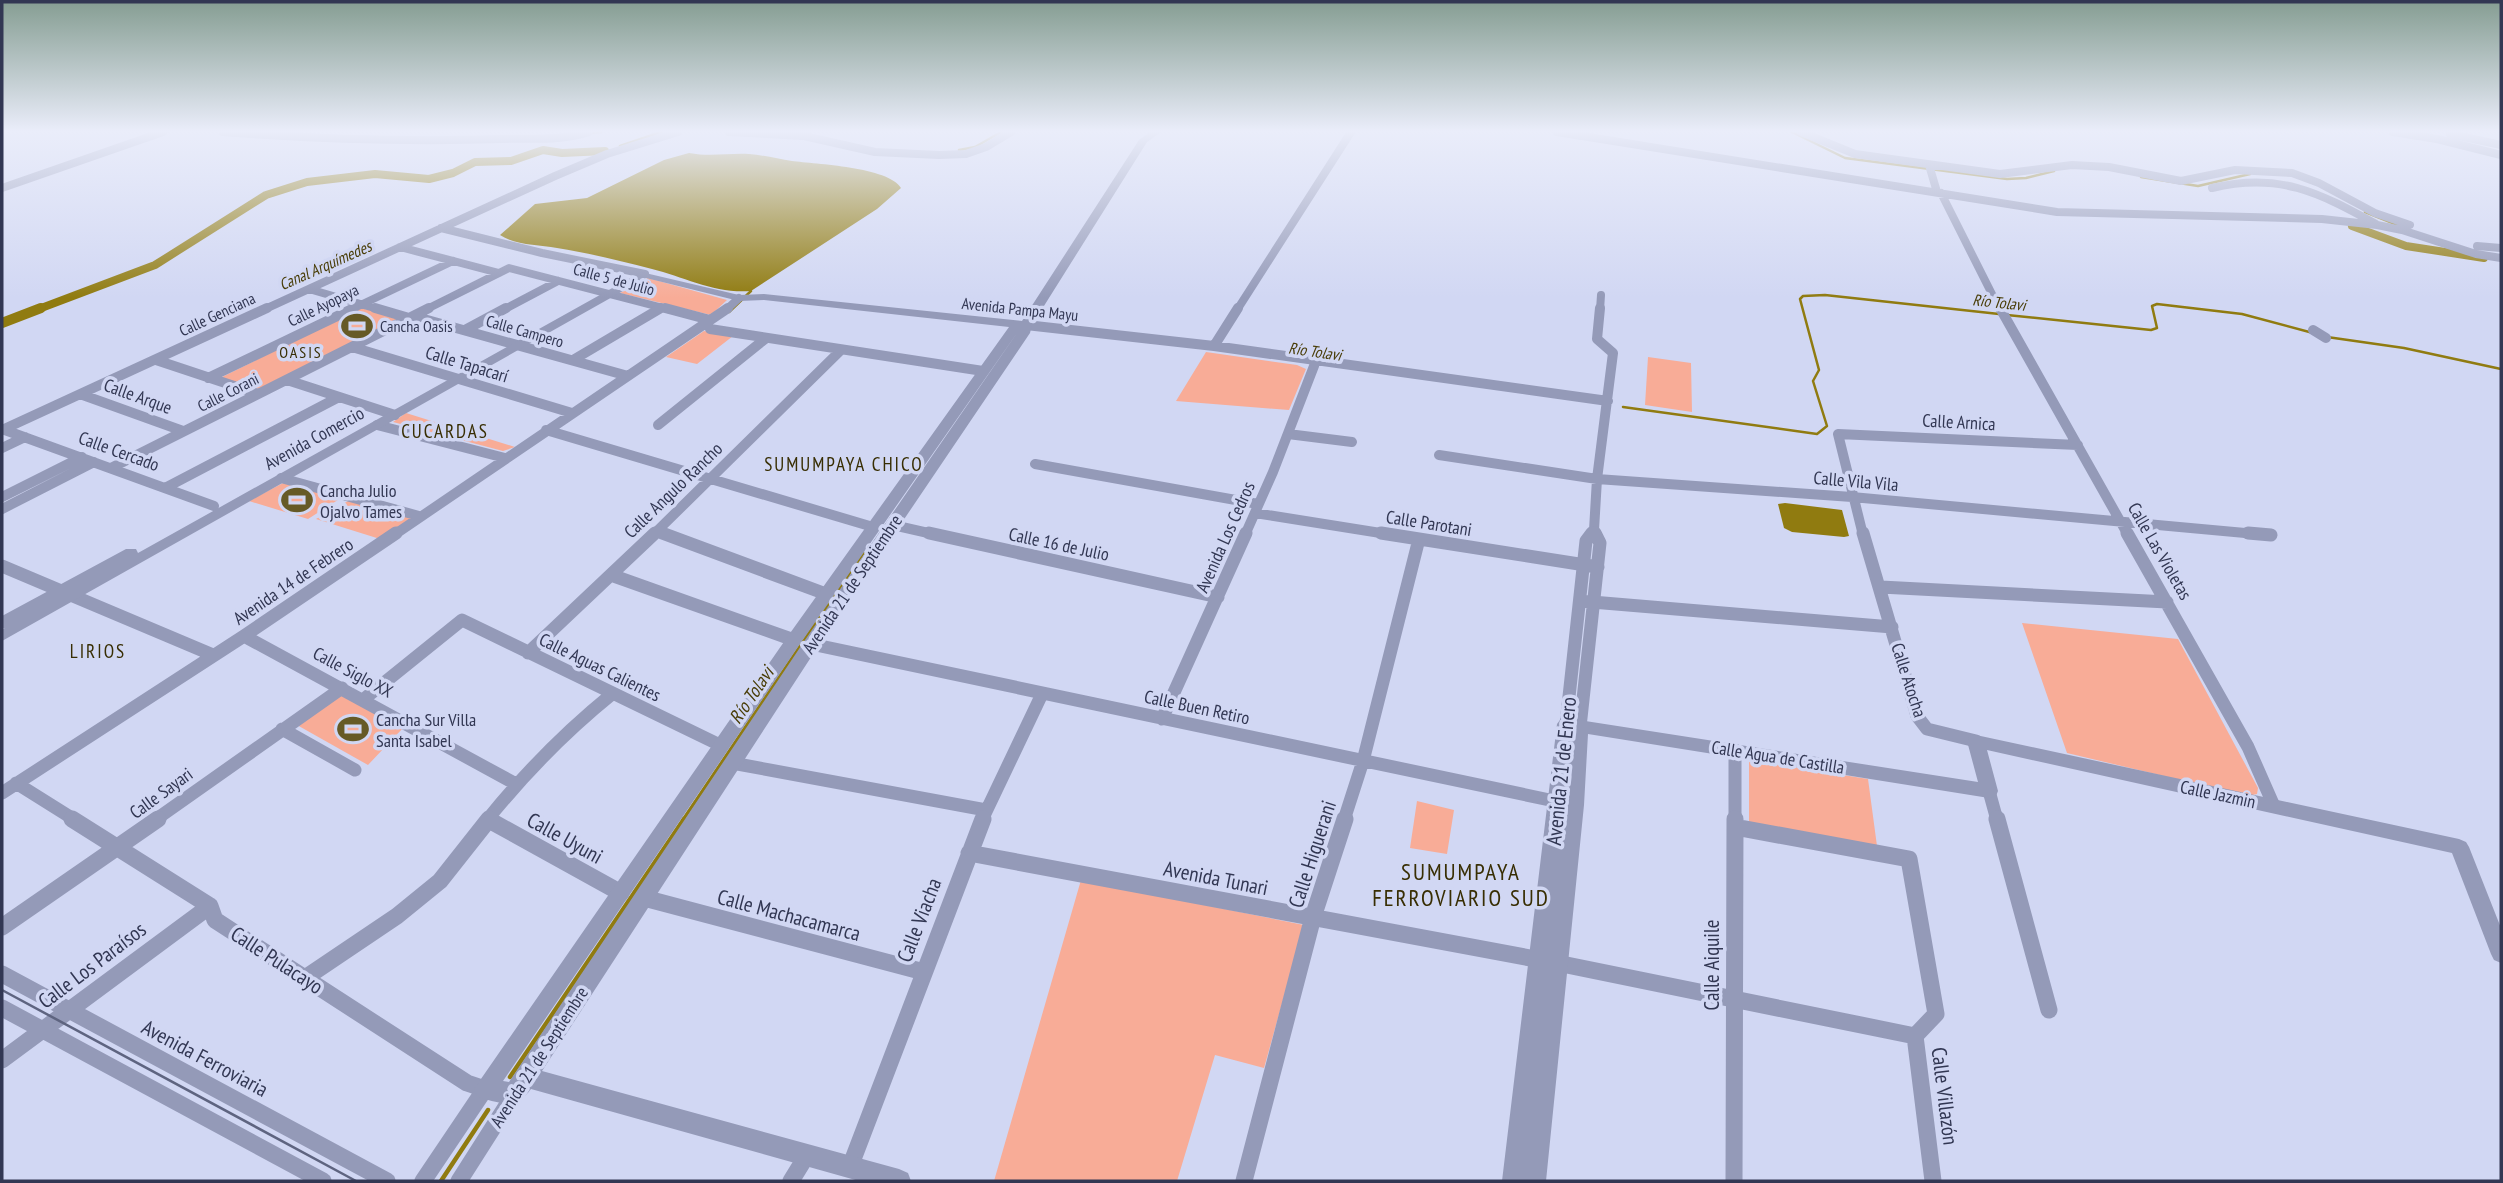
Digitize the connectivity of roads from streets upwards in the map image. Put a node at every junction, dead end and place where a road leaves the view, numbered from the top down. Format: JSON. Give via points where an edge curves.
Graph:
{"nodes":[{"id":1,"x":531,"y":187,"type":"edge"},
{"id":2,"x":1113,"y":187,"type":"edge"},
{"id":3,"x":1316,"y":187,"type":"edge"},
{"id":4,"x":1903,"y":187,"type":"edge"},
{"id":5,"x":1937,"y":187,"type":"edge"},
{"id":6,"x":2307,"y":187,"type":"edge"},
{"id":7,"x":2327,"y":187,"type":"edge"},
{"id":8,"x":1939,"y":193,"type":"junction"},
{"id":9,"x":2377,"y":225,"type":"junction"},
{"id":10,"x":439,"y":227,"type":"junction"},
{"id":11,"x":400,"y":247,"type":"junction"},
{"id":12,"x":2501,"y":248,"type":"edge"},
{"id":13,"x":2501,"y":258,"type":"edge"},
{"id":14,"x":453,"y":261,"type":"junction"},
{"id":15,"x":509,"y":268,"type":"joint"},
{"id":16,"x":499,"y":273,"type":"junction"},
{"id":17,"x":645,"y":274,"type":"junction"},
{"id":18,"x":558,"y":281,"type":"junction"},
{"id":19,"x":309,"y":289,"type":"junction"},
{"id":20,"x":609,"y":294,"type":"junction"},
{"id":21,"x":1601,"y":295,"type":"dead end"},
{"id":22,"x":739,"y":298,"type":"junction"},
{"id":23,"x":361,"y":304,"type":"junction"},
{"id":24,"x":662,"y":308,"type":"junction"},
{"id":25,"x":411,"y":317,"type":"junction"},
{"id":26,"x":710,"y":324,"type":"junction"},
{"id":27,"x":1022,"y":328,"type":"junction"},
{"id":28,"x":465,"y":330,"type":"junction"},
{"id":29,"x":2315,"y":331,"type":"dead end"},
{"id":30,"x":2326,"y":338,"type":"dead end"},
{"id":31,"x":765,"y":339,"type":"junction"},
{"id":32,"x":518,"y":345,"type":"junction"},
{"id":33,"x":1214,"y":346,"type":"junction"},
{"id":34,"x":352,"y":347,"type":"junction"},
{"id":35,"x":840,"y":351,"type":"junction"},
{"id":36,"x":156,"y":360,"type":"junction"},
{"id":37,"x":573,"y":360,"type":"junction"},
{"id":38,"x":1314,"y":366,"type":"junction"},
{"id":39,"x":984,"y":371,"type":"junction"},
{"id":40,"x":1370,"y":374,"type":"dead end"},
{"id":41,"x":628,"y":376,"type":"junction"},
{"id":42,"x":208,"y":378,"type":"junction"},
{"id":43,"x":457,"y":379,"type":"junction"},
{"id":44,"x":287,"y":380,"type":"junction"},
{"id":45,"x":1456,"y":386,"type":"dead end"},
{"id":46,"x":80,"y":394,"type":"junction"},
{"id":47,"x":258,"y":394,"type":"junction"},
{"id":48,"x":339,"y":397,"type":"junction"},
{"id":49,"x":1607,"y":404,"type":"junction"},
{"id":50,"x":572,"y":413,"type":"junction"},
{"id":51,"x":395,"y":415,"type":"junction"},
{"id":52,"x":2,"y":421,"type":"edge"},
{"id":53,"x":377,"y":425,"type":"junction"},
{"id":54,"x":658,"y":425,"type":"dead end"},
{"id":55,"x":2,"y":429,"type":"edge"},
{"id":56,"x":183,"y":431,"type":"junction"},
{"id":57,"x":550,"y":431,"type":"junction"},
{"id":58,"x":1289,"y":434,"type":"junction"},
{"id":59,"x":1838,"y":434,"type":"joint"},
{"id":60,"x":25,"y":438,"type":"junction"},
{"id":61,"x":1352,"y":442,"type":"dead end"},
{"id":62,"x":2078,"y":445,"type":"junction"},
{"id":63,"x":2,"y":448,"type":"edge"},
{"id":64,"x":1439,"y":455,"type":"dead end"},
{"id":65,"x":82,"y":457,"type":"junction"},
{"id":66,"x":505,"y":458,"type":"junction"},
{"id":67,"x":94,"y":462,"type":"junction"},
{"id":68,"x":1035,"y":464,"type":"dead end"},
{"id":69,"x":111,"y":468,"type":"junction"},
{"id":70,"x":281,"y":478,"type":"junction"},
{"id":71,"x":710,"y":479,"type":"junction"},
{"id":72,"x":1597,"y":479,"type":"junction"},
{"id":73,"x":165,"y":488,"type":"junction"},
{"id":74,"x":2,"y":497,"type":"edge"},
{"id":75,"x":1852,"y":497,"type":"junction"},
{"id":76,"x":218,"y":508,"type":"junction"},
{"id":77,"x":2,"y":509,"type":"edge"},
{"id":78,"x":1256,"y":509,"type":"junction"},
{"id":79,"x":419,"y":516,"type":"junction"},
{"id":80,"x":2120,"y":522,"type":"junction"},
{"id":81,"x":893,"y":525,"type":"junction"},
{"id":82,"x":873,"y":527,"type":"junction"},
{"id":83,"x":1594,"y":530,"type":"junction"},
{"id":84,"x":657,"y":531,"type":"junction"},
{"id":85,"x":2271,"y":535,"type":"dead end"},
{"id":86,"x":1419,"y":539,"type":"junction"},
{"id":87,"x":1584,"y":565,"type":"junction"},
{"id":88,"x":2,"y":566,"type":"edge"},
{"id":89,"x":1598,"y":567,"type":"junction"},
{"id":90,"x":611,"y":575,"type":"junction"},
{"id":91,"x":1881,"y":587,"type":"junction"},
{"id":92,"x":67,"y":593,"type":"junction"},
{"id":93,"x":826,"y":594,"type":"junction"},
{"id":94,"x":1218,"y":597,"type":"junction"},
{"id":95,"x":1587,"y":602,"type":"junction"},
{"id":96,"x":2167,"y":602,"type":"junction"},
{"id":97,"x":2,"y":623,"type":"edge"},
{"id":98,"x":1892,"y":627,"type":"junction"},
{"id":99,"x":2,"y":636,"type":"edge"},
{"id":100,"x":244,"y":636,"type":"junction"},
{"id":101,"x":803,"y":642,"type":"junction"},
{"id":102,"x":528,"y":653,"type":"junction"},
{"id":103,"x":213,"y":655,"type":"junction"},
{"id":104,"x":341,"y":688,"type":"junction"},
{"id":105,"x":612,"y":694,"type":"junction"},
{"id":106,"x":1042,"y":694,"type":"junction"},
{"id":107,"x":364,"y":699,"type":"junction"},
{"id":108,"x":1162,"y":719,"type":"junction"},
{"id":109,"x":1573,"y":725,"type":"junction"},
{"id":110,"x":282,"y":729,"type":"junction"},
{"id":111,"x":1976,"y":741,"type":"junction"},
{"id":112,"x":722,"y":746,"type":"junction"},
{"id":113,"x":1735,"y":750,"type":"junction"},
{"id":114,"x":1363,"y":761,"type":"junction"},
{"id":115,"x":732,"y":763,"type":"junction"},
{"id":116,"x":355,"y":770,"type":"dead end"},
{"id":117,"x":16,"y":783,"type":"junction"},
{"id":118,"x":516,"y":784,"type":"junction"},
{"id":119,"x":1989,"y":791,"type":"junction"},
{"id":120,"x":2,"y":793,"type":"edge"},
{"id":121,"x":1566,"y":804,"type":"junction"},
{"id":122,"x":2274,"y":806,"type":"junction"},
{"id":123,"x":986,"y":810,"type":"junction"},
{"id":124,"x":489,"y":820,"type":"junction"},
{"id":125,"x":1735,"y":827,"type":"junction"},
{"id":126,"x":118,"y":847,"type":"junction"},
{"id":127,"x":969,"y":853,"type":"junction"},
{"id":128,"x":621,"y":893,"type":"junction"},
{"id":129,"x":644,"y":898,"type":"junction"},
{"id":130,"x":210,"y":906,"type":"junction"},
{"id":131,"x":1313,"y":917,"type":"junction"},
{"id":132,"x":2,"y":927,"type":"edge"},
{"id":133,"x":2501,"y":954,"type":"edge"},
{"id":134,"x":1547,"y":961,"type":"junction"},
{"id":135,"x":923,"y":972,"type":"junction"},
{"id":136,"x":2,"y":974,"type":"edge"},
{"id":137,"x":305,"y":978,"type":"junction"},
{"id":138,"x":1733,"y":999,"type":"junction"},
{"id":139,"x":2,"y":1009,"type":"edge"},
{"id":140,"x":2049,"y":1010,"type":"dead end"},
{"id":141,"x":68,"y":1011,"type":"junction"},
{"id":142,"x":43,"y":1030,"type":"junction"},
{"id":143,"x":1915,"y":1036,"type":"junction"},
{"id":144,"x":2,"y":1060,"type":"edge"},
{"id":145,"x":520,"y":1085,"type":"junction"},
{"id":146,"x":485,"y":1089,"type":"junction"},
{"id":147,"x":1528,"y":1141,"type":"junction"},
{"id":148,"x":807,"y":1155,"type":"junction"},
{"id":149,"x":850,"y":1167,"type":"junction"},
{"id":150,"x":323,"y":1181,"type":"edge"},
{"id":151,"x":387,"y":1181,"type":"edge"},
{"id":152,"x":423,"y":1181,"type":"edge"},
{"id":153,"x":459,"y":1181,"type":"edge"},
{"id":154,"x":792,"y":1181,"type":"edge"},
{"id":155,"x":899,"y":1181,"type":"edge"},
{"id":156,"x":1244,"y":1181,"type":"edge"},
{"id":157,"x":1514,"y":1181,"type":"edge"},
{"id":158,"x":1534,"y":1181,"type":"edge"},
{"id":159,"x":1734,"y":1181,"type":"edge"},
{"id":160,"x":1933,"y":1181,"type":"edge"}],
"edges":[{"from":1,"to":10,"type":"street","name":"Calle Genciana"},
{"from":2,"to":27,"type":"street","name":"Avenida 21 de Septiembre"},
{"from":3,"to":33,"type":"street"},
{"from":4,"to":8,"type":"street"},
{"from":5,"to":8,"type":"street","name":"Calle Las Violetas"},
{"from":6,"to":9,"type":"street"},
{"from":7,"to":12,"type":"street","via":[[2380,215],[2472,245]]},
{"from":8,"to":9,"type":"street","via":[[2057,212],[2322,219]]},
{"from":8,"to":62,"type":"street","name":"Calle Las Violetas"},
{"from":9,"to":13,"type":"street"},
{"from":10,"to":11,"type":"street","name":"Calle Genciana"},
{"from":10,"to":17,"type":"street","name":"Avenida Pampa Mayu"},
{"from":10,"to":52,"type":"street","name":"Calle Genciana"},
{"from":11,"to":14,"type":"street"},
{"from":11,"to":19,"type":"street","name":"Calle Genciana"},
{"from":14,"to":16,"type":"street"},
{"from":14,"to":23,"type":"street","name":"Calle Ayopaya"},
{"from":15,"to":16,"type":"street","name":"Calle Corani"},
{"from":15,"to":18,"type":"street","name":"Calle 5 de Julio"},
{"from":16,"to":25,"type":"street","name":"Calle Corani"},
{"from":17,"to":20,"type":"street","name":"Avenida Comercio"},
{"from":17,"to":22,"type":"street","name":"Avenida Pampa Mayu"},
{"from":18,"to":20,"type":"street","name":"Calle 5 de Julio"},
{"from":18,"to":28,"type":"street"},
{"from":19,"to":23,"type":"street","name":"Calle Campero"},
{"from":19,"to":36,"type":"street","name":"Calle Genciana"},
{"from":20,"to":24,"type":"street","name":"Calle 5 de Julio"},
{"from":20,"to":32,"type":"street","name":"Avenida Comercio"},
{"from":21,"to":49,"type":"street","name":"Avenida 21 de Enero","via":[[1597,339],[1613,353]]},
{"from":22,"to":26,"type":"street","name":"Avenida 14 de Febrero"},
{"from":22,"to":27,"type":"street","name":"Avenida Pampa Mayu","via":[[764,297]]},
{"from":23,"to":25,"type":"street","name":"Calle Campero"},
{"from":23,"to":42,"type":"street","name":"Calle Ayopaya"},
{"from":24,"to":26,"type":"street","name":"Calle 5 de Julio"},
{"from":24,"to":37,"type":"street"},
{"from":25,"to":28,"type":"street","name":"Calle Campero"},
{"from":25,"to":34,"type":"street","name":"Calle Corani"},
{"from":26,"to":31,"type":"street"},
{"from":26,"to":41,"type":"street","name":"Avenida 14 de Febrero"},
{"from":27,"to":33,"type":"street","name":"Avenida Pampa Mayu"},
{"from":27,"to":38,"type":"street","name":"Avenida Pampa Mayu"},
{"from":27,"to":39,"type":"street","name":"Avenida 21 de Septiembre"},
{"from":27,"to":81,"type":"street","name":"Avenida 21 de Septiembre"},
{"from":28,"to":32,"type":"street","name":"Calle Campero"},
{"from":29,"to":30,"type":"street"},
{"from":31,"to":35,"type":"street"},
{"from":31,"to":54,"type":"street"},
{"from":32,"to":37,"type":"street","name":"Calle Campero"},
{"from":32,"to":43,"type":"street","name":"Avenida Comercio"},
{"from":33,"to":49,"type":"street","name":"Avenida Pampa Mayu"},
{"from":34,"to":43,"type":"street","name":"Calle Tapacarí"},
{"from":34,"to":44,"type":"street","name":"Calle Corani"},
{"from":35,"to":39,"type":"street"},
{"from":35,"to":71,"type":"street","name":"Calle Angulo Rancho"},
{"from":36,"to":42,"type":"street"},
{"from":36,"to":46,"type":"street","name":"Calle Genciana"},
{"from":37,"to":41,"type":"street","name":"Calle Campero"},
{"from":38,"to":40,"type":"street","name":"Avenida Pampa Mayu"},
{"from":38,"to":58,"type":"street","name":"Avenida Los Cedros"},
{"from":39,"to":82,"type":"street","name":"Avenida 21 de Septiembre"},
{"from":41,"to":50,"type":"street","name":"Avenida 14 de Febrero"},
{"from":42,"to":47,"type":"street"},
{"from":43,"to":50,"type":"street","name":"Calle Tapacarí"},
{"from":43,"to":51,"type":"street","name":"Avenida Comercio"},
{"from":44,"to":47,"type":"street","name":"Calle Corani"},
{"from":44,"to":48,"type":"street"},
{"from":45,"to":49,"type":"street"},
{"from":46,"to":55,"type":"street","name":"Calle Genciana"},
{"from":46,"to":56,"type":"street","name":"Calle Arque"},
{"from":47,"to":56,"type":"street","name":"Calle Corani"},
{"from":48,"to":51,"type":"street"},
{"from":48,"to":73,"type":"street"},
{"from":49,"to":72,"type":"street","name":"Avenida 21 de Enero"},
{"from":50,"to":57,"type":"street","name":"Avenida 14 de Febrero"},
{"from":51,"to":53,"type":"street","name":"Avenida Comercio"},
{"from":53,"to":66,"type":"street"},
{"from":53,"to":70,"type":"street","name":"Avenida Comercio"},
{"from":55,"to":60,"type":"street","name":"Calle Cercado"},
{"from":56,"to":69,"type":"street","name":"Calle Corani"},
{"from":57,"to":66,"type":"street","name":"Avenida 14 de Febrero"},
{"from":57,"to":71,"type":"street"},
{"from":58,"to":61,"type":"street"},
{"from":58,"to":78,"type":"street","name":"Avenida Los Cedros"},
{"from":59,"to":62,"type":"street","name":"Calle Arnica"},
{"from":59,"to":75,"type":"street","name":"Calle Atocha"},
{"from":60,"to":63,"type":"street"},
{"from":60,"to":65,"type":"street","name":"Calle Cercado"},
{"from":62,"to":80,"type":"street","name":"Calle Las Violetas"},
{"from":64,"to":72,"type":"street","name":"Calle Vila Vila"},
{"from":65,"to":67,"type":"street","name":"Calle Cercado"},
{"from":65,"to":74,"type":"street"},
{"from":66,"to":79,"type":"street","name":"Avenida 14 de Febrero"},
{"from":67,"to":69,"type":"street","name":"Calle Cercado"},
{"from":67,"to":77,"type":"street"},
{"from":68,"to":78,"type":"street","name":"Calle Parotani"},
{"from":69,"to":73,"type":"street","name":"Calle Cercado"},
{"from":70,"to":76,"type":"street","name":"Avenida Comercio"},
{"from":70,"to":79,"type":"street"},
{"from":71,"to":82,"type":"street"},
{"from":71,"to":84,"type":"street","name":"Calle Angulo Rancho"},
{"from":72,"to":75,"type":"street","name":"Calle Vila Vila"},
{"from":72,"to":83,"type":"street","name":"Avenida 21 de Enero"},
{"from":73,"to":76,"type":"street","name":"Calle Cercado"},
{"from":75,"to":80,"type":"street","name":"Calle Vila Vila"},
{"from":75,"to":91,"type":"street","name":"Calle Atocha"},
{"from":76,"to":92,"type":"street","name":"Avenida Comercio","via":[[212,519]]},
{"from":78,"to":86,"type":"street","name":"Calle Parotani"},
{"from":78,"to":94,"type":"street","name":"Avenida Los Cedros"},
{"from":79,"to":100,"type":"street","name":"Avenida 14 de Febrero"},
{"from":80,"to":85,"type":"street","name":"Calle Vila Vila"},
{"from":80,"to":96,"type":"street","name":"Calle Las Violetas"},
{"from":81,"to":94,"type":"street","name":"Calle 16 de Julio"},
{"from":81,"to":101,"type":"street","name":"Avenida 21 de Septiembre"},
{"from":82,"to":93,"type":"street","name":"Avenida 21 de Septiembre"},
{"from":83,"to":87,"type":"street","name":"Avenida 21 de Enero","via":[[1586,541]]},
{"from":83,"to":89,"type":"street","name":"Avenida 21 de Enero","via":[[1600,543]]},
{"from":84,"to":90,"type":"street","name":"Calle Angulo Rancho"},
{"from":84,"to":93,"type":"street"},
{"from":86,"to":87,"type":"street","name":"Calle Parotani"},
{"from":86,"to":114,"type":"street","name":"Calle Higuerani"},
{"from":87,"to":89,"type":"street","name":"Calle Parotani"},
{"from":87,"to":95,"type":"street","name":"Avenida 21 de Enero"},
{"from":88,"to":92,"type":"street"},
{"from":89,"to":95,"type":"street","name":"Avenida 21 de Enero"},
{"from":90,"to":101,"type":"street","name":"Calle Buen Retiro"},
{"from":90,"to":102,"type":"street","name":"Calle Angulo Rancho"},
{"from":91,"to":96,"type":"street"},
{"from":91,"to":98,"type":"street","name":"Calle Atocha"},
{"from":92,"to":97,"type":"street","name":"Avenida Comercio"},
{"from":92,"to":99,"type":"street","name":"Avenida Comercio"},
{"from":92,"to":103,"type":"street"},
{"from":93,"to":101,"type":"street","name":"Avenida 21 de Septiembre"},
{"from":94,"to":108,"type":"street","name":"Avenida Los Cedros"},
{"from":95,"to":98,"type":"street"},
{"from":95,"to":109,"type":"street","name":"Avenida 21 de Enero"},
{"from":96,"to":122,"type":"street","name":"Calle Las Violetas","via":[[2248,747]]},
{"from":98,"to":111,"type":"street","name":"Calle Atocha","via":[[1917,716],[1927,729]]},
{"from":100,"to":103,"type":"street","name":"Avenida 14 de Febrero"},
{"from":100,"to":104,"type":"street","name":"Calle Siglo XX"},
{"from":101,"to":106,"type":"street","name":"Calle Buen Retiro"},
{"from":101,"to":112,"type":"street","name":"Avenida 21 de Septiembre"},
{"from":101,"to":115,"type":"street","name":"Avenida 21 de Septiembre"},
{"from":102,"to":105,"type":"street","name":"Calle Aguas Calientes"},
{"from":102,"to":107,"type":"street","name":"Calle Aguas Calientes","via":[[462,620]]},
{"from":103,"to":117,"type":"street","name":"Avenida 14 de Febrero"},
{"from":104,"to":107,"type":"street","name":"Calle Siglo XX"},
{"from":104,"to":110,"type":"street","name":"Calle Sayari"},
{"from":105,"to":112,"type":"street","name":"Calle Aguas Calientes"},
{"from":105,"to":118,"type":"street","via":[[569,729]]},
{"from":106,"to":108,"type":"street","name":"Calle Buen Retiro"},
{"from":106,"to":123,"type":"street","name":"Calle Viacha"},
{"from":107,"to":118,"type":"street","name":"Calle Siglo XX"},
{"from":108,"to":114,"type":"street","name":"Calle Buen Retiro"},
{"from":109,"to":113,"type":"street","name":"Calle Agua de Castilla"},
{"from":109,"to":121,"type":"street","name":"Avenida 21 de Enero"},
{"from":110,"to":116,"type":"street"},
{"from":110,"to":126,"type":"street","name":"Calle Sayari"},
{"from":111,"to":119,"type":"street"},
{"from":111,"to":122,"type":"street","name":"Calle Jazmin"},
{"from":112,"to":128,"type":"street","name":"Avenida 21 de Septiembre"},
{"from":113,"to":119,"type":"street","name":"Calle Agua de Castilla"},
{"from":113,"to":125,"type":"street","name":"Calle Aiquile"},
{"from":114,"to":121,"type":"street","name":"Calle Buen Retiro"},
{"from":114,"to":131,"type":"street","name":"Calle Higuerani"},
{"from":115,"to":123,"type":"street"},
{"from":115,"to":129,"type":"street","name":"Avenida 21 de Septiembre"},
{"from":117,"to":120,"type":"street","name":"Avenida 14 de Febrero"},
{"from":117,"to":126,"type":"street","name":"Calle Pulacayo"},
{"from":118,"to":124,"type":"street"},
{"from":119,"to":140,"type":"street"},
{"from":121,"to":134,"type":"street","name":"Avenida 21 de Enero"},
{"from":122,"to":133,"type":"street","name":"Calle Jazmin","via":[[2459,846]]},
{"from":123,"to":127,"type":"street","name":"Calle Viacha"},
{"from":124,"to":128,"type":"street","name":"Calle Uyuni"},
{"from":124,"to":137,"type":"street","via":[[440,881]]},
{"from":125,"to":138,"type":"street","name":"Calle Aiquile"},
{"from":125,"to":143,"type":"street","name":"Calle Villazón","via":[[1909,859],[1936,1014]]},
{"from":126,"to":130,"type":"street","name":"Calle Pulacayo"},
{"from":126,"to":132,"type":"street","name":"Calle Sayari"},
{"from":127,"to":131,"type":"street","name":"Avenida Tunari"},
{"from":127,"to":135,"type":"street","name":"Calle Viacha"},
{"from":128,"to":146,"type":"street","name":"Avenida 21 de Septiembre"},
{"from":129,"to":135,"type":"street","name":"Calle Machacamarca"},
{"from":129,"to":145,"type":"street","name":"Avenida 21 de Septiembre"},
{"from":130,"to":137,"type":"street","name":"Calle Pulacayo","via":[[215,920]]},
{"from":130,"to":141,"type":"street","name":"Calle Los Paraísos"},
{"from":131,"to":134,"type":"street","name":"Avenida Tunari"},
{"from":131,"to":156,"type":"street","name":"Calle Higuerani"},
{"from":134,"to":138,"type":"street","name":"Avenida Tunari"},
{"from":134,"to":147,"type":"street","name":"Avenida 21 de Enero"},
{"from":135,"to":149,"type":"street","name":"Calle Viacha"},
{"from":136,"to":141,"type":"street","name":"Avenida Ferroviaria"},
{"from":137,"to":146,"type":"street","name":"Calle Pulacayo","via":[[467,1083]]},
{"from":138,"to":143,"type":"street","name":"Avenida Tunari"},
{"from":138,"to":159,"type":"street","name":"Calle Aiquile"},
{"from":139,"to":142,"type":"street"},
{"from":141,"to":142,"type":"street","name":"Calle Los Paraísos"},
{"from":141,"to":151,"type":"street","name":"Avenida Ferroviaria"},
{"from":142,"to":144,"type":"street","name":"Calle Los Paraísos"},
{"from":142,"to":150,"type":"street"},
{"from":143,"to":160,"type":"street","name":"Calle Villazón"},
{"from":145,"to":146,"type":"street","name":"Calle Pulacayo"},
{"from":145,"to":148,"type":"street","name":"Calle Pulacayo"},
{"from":145,"to":153,"type":"street","name":"Avenida 21 de Septiembre"},
{"from":146,"to":152,"type":"street","name":"Avenida 21 de Septiembre"},
{"from":147,"to":157,"type":"street","name":"Avenida 21 de Enero"},
{"from":147,"to":158,"type":"street","name":"Avenida 21 de Enero"},
{"from":148,"to":149,"type":"street","name":"Calle Pulacayo"},
{"from":148,"to":154,"type":"street"},
{"from":149,"to":155,"type":"street","name":"Calle Pulacayo"}]}
